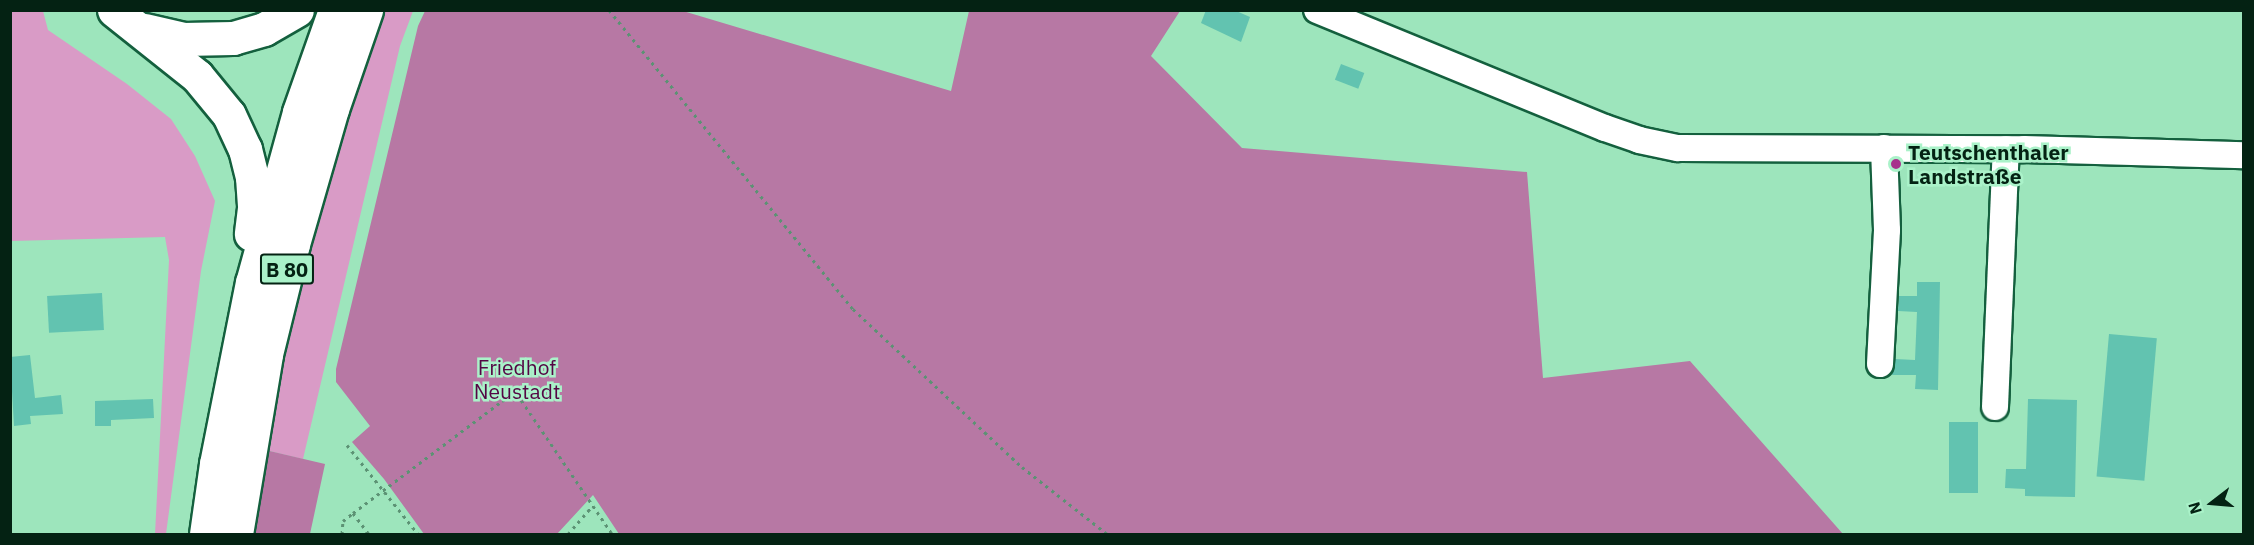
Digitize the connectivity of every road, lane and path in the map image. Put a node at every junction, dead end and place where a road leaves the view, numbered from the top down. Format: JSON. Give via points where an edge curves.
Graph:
{"nodes":[{"id":1,"x":297,"y":10,"type":"edge"},
{"id":2,"x":335,"y":10,"type":"edge"},
{"id":3,"x":366,"y":10,"type":"edge"},
{"id":4,"x":609,"y":10,"type":"edge"},
{"id":5,"x":1317,"y":10,"type":"edge"},
{"id":6,"x":123,"y":17,"type":"edge"},
{"id":7,"x":1884,"y":148,"type":"junction"},
{"id":8,"x":2006,"y":149,"type":"junction"},
{"id":9,"x":2244,"y":155,"type":"edge"},
{"id":10,"x":235,"y":361,"type":"junction"},
{"id":11,"x":1880,"y":364,"type":"dead end"},
{"id":12,"x":1995,"y":406,"type":"dead end"},
{"id":13,"x":347,"y":445,"type":"dead end"},
{"id":14,"x":384,"y":488,"type":"junction"},
{"id":15,"x":592,"y":506,"type":"junction"},
{"id":16,"x":353,"y":513,"type":"junction"},
{"id":17,"x":206,"y":534,"type":"edge"},
{"id":18,"x":236,"y":534,"type":"edge"},
{"id":19,"x":342,"y":534,"type":"edge"},
{"id":20,"x":369,"y":534,"type":"edge"},
{"id":21,"x":418,"y":534,"type":"edge"},
{"id":22,"x":568,"y":534,"type":"edge"},
{"id":23,"x":612,"y":534,"type":"edge"},
{"id":24,"x":1107,"y":534,"type":"edge"}],
"edges":[{"from":1,"to":6,"type":"highway","via":[[264,29],[217,40],[167,36]]},
{"from":2,"to":10,"type":"highway","number":"B 80","via":[[296,124]]},
{"from":3,"to":18,"type":"highway","number":"B 80","via":[[332,108],[293,244],[266,354]]},
{"from":4,"to":24,"type":"path","via":[[853,309],[1022,467]]},
{"from":5,"to":7,"type":"street","via":[[1639,140],[1678,147]]},
{"from":6,"to":10,"type":"highway","via":[[207,87],[229,115],[245,149],[254,208]]},
{"from":7,"to":8,"type":"street"},
{"from":7,"to":11,"type":"street","via":[[1887,230]]},
{"from":8,"to":9,"type":"street"},
{"from":8,"to":12,"type":"street"},
{"from":10,"to":17,"type":"highway","number":"B 80"},
{"from":13,"to":14,"type":"path"},
{"from":14,"to":15,"type":"path","via":[[502,400],[517,394]]},
{"from":14,"to":16,"type":"path"},
{"from":14,"to":21,"type":"path"},
{"from":15,"to":22,"type":"path"},
{"from":15,"to":23,"type":"path"},
{"from":16,"to":19,"type":"path","via":[[343,521]]},
{"from":16,"to":20,"type":"path"}]}
